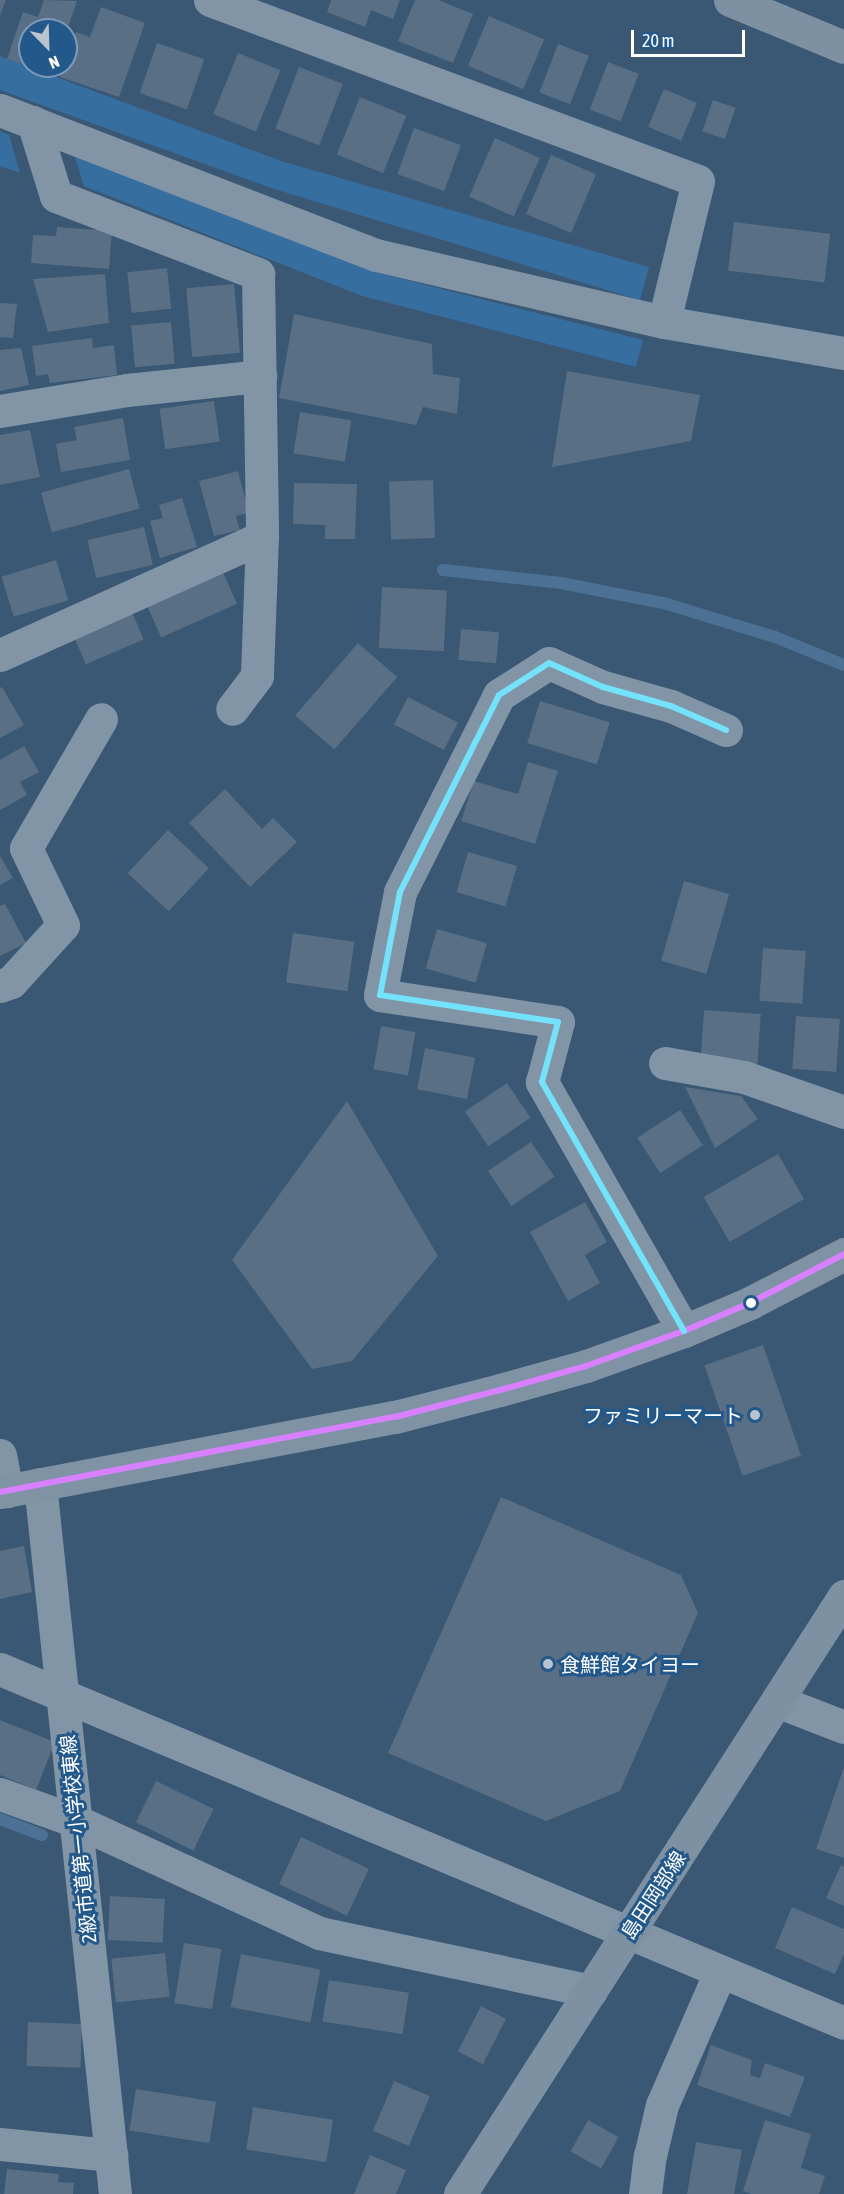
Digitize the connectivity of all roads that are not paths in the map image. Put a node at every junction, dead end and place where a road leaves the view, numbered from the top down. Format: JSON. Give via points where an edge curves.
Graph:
{"nodes":[{"id":1,"x":210,"y":0,"type":"edge"},
{"id":2,"x":730,"y":0,"type":"edge"},
{"id":3,"x":844,"y":47,"type":"edge"},
{"id":4,"x":0,"y":110,"type":"edge"},
{"id":5,"x":33,"y":122,"type":"junction"},
{"id":6,"x":664,"y":322,"type":"junction"},
{"id":7,"x":844,"y":353,"type":"edge"},
{"id":8,"x":260,"y":376,"type":"junction"},
{"id":9,"x":0,"y":411,"type":"edge"},
{"id":10,"x":262,"y":537,"type":"junction"},
{"id":11,"x":0,"y":655,"type":"edge"},
{"id":12,"x":232,"y":709,"type":"dead end"},
{"id":13,"x":101,"y":719,"type":"dead end"},
{"id":14,"x":726,"y":730,"type":"dead end"},
{"id":15,"x":0,"y":986,"type":"edge"},
{"id":16,"x":665,"y":1064,"type":"dead end"},
{"id":17,"x":844,"y":1112,"type":"edge"},
{"id":18,"x":844,"y":1254,"type":"edge"},
{"id":19,"x":684,"y":1331,"type":"junction"},
{"id":20,"x":0,"y":1455,"type":"edge"},
{"id":21,"x":40,"y":1484,"type":"junction"},
{"id":22,"x":4,"y":1491,"type":"edge"},
{"id":23,"x":844,"y":1596,"type":"edge"},
{"id":24,"x":0,"y":1669,"type":"edge"},
{"id":25,"x":63,"y":1697,"type":"junction"},
{"id":26,"x":777,"y":1701,"type":"junction"},
{"id":27,"x":844,"y":1727,"type":"edge"},
{"id":28,"x":0,"y":1794,"type":"edge"},
{"id":29,"x":76,"y":1821,"type":"junction"},
{"id":30,"x":628,"y":1934,"type":"junction"},
{"id":31,"x":720,"y":1972,"type":"junction"},
{"id":32,"x":591,"y":1991,"type":"junction"},
{"id":33,"x":844,"y":2023,"type":"edge"},
{"id":34,"x":0,"y":2144,"type":"edge"},
{"id":35,"x":111,"y":2155,"type":"junction"},
{"id":36,"x":116,"y":2194,"type":"edge"},
{"id":37,"x":460,"y":2194,"type":"edge"},
{"id":38,"x":645,"y":2194,"type":"edge"}],
"edges":[{"from":1,"to":6,"type":"street","via":[[698,181]]},
{"from":2,"to":3,"type":"main road"},
{"from":4,"to":5,"type":"street"},
{"from":5,"to":6,"type":"street","via":[[376,255]]},
{"from":5,"to":8,"type":"street","via":[[56,196],[258,274]]},
{"from":6,"to":7,"type":"street"},
{"from":8,"to":9,"type":"street","via":[[127,390]]},
{"from":8,"to":10,"type":"street"},
{"from":10,"to":11,"type":"street"},
{"from":10,"to":12,"type":"street","via":[[257,676]]},
{"from":13,"to":15,"type":"street","via":[[26,848],[63,925],[11,982]]},
{"from":14,"to":19,"type":"street","via":[[671,706],[603,687],[549,663],[499,695],[400,892],[380,995],[558,1022],[542,1082]]},
{"from":16,"to":17,"type":"street","via":[[744,1077]]},
{"from":18,"to":19,"type":"main road","via":[[759,1299]]},
{"from":19,"to":21,"type":"main road","via":[[586,1366],[395,1417]]},
{"from":20,"to":22,"type":"street"},
{"from":21,"to":22,"type":"main road"},
{"from":21,"to":25,"type":"street","name":"2級市道第一小学校東線"},
{"from":23,"to":26,"type":"main road","name":"島田岡部線"},
{"from":24,"to":25,"type":"street"},
{"from":25,"to":29,"type":"street","name":"2級市道第一小学校東線"},
{"from":25,"to":30,"type":"street"},
{"from":26,"to":27,"type":"street"},
{"from":26,"to":30,"type":"main road","name":"島田岡部線"},
{"from":28,"to":29,"type":"street"},
{"from":29,"to":32,"type":"street","via":[[319,1933]]},
{"from":29,"to":35,"type":"street","name":"2級市道第一小学校東線"},
{"from":30,"to":31,"type":"street"},
{"from":30,"to":32,"type":"main road","name":"島田岡部線"},
{"from":31,"to":33,"type":"street"},
{"from":31,"to":38,"type":"street","via":[[662,2105]]},
{"from":32,"to":37,"type":"main road","name":"島田岡部線"},
{"from":34,"to":35,"type":"street"},
{"from":35,"to":36,"type":"street","name":"2級市道第一小学校東線"}]}
